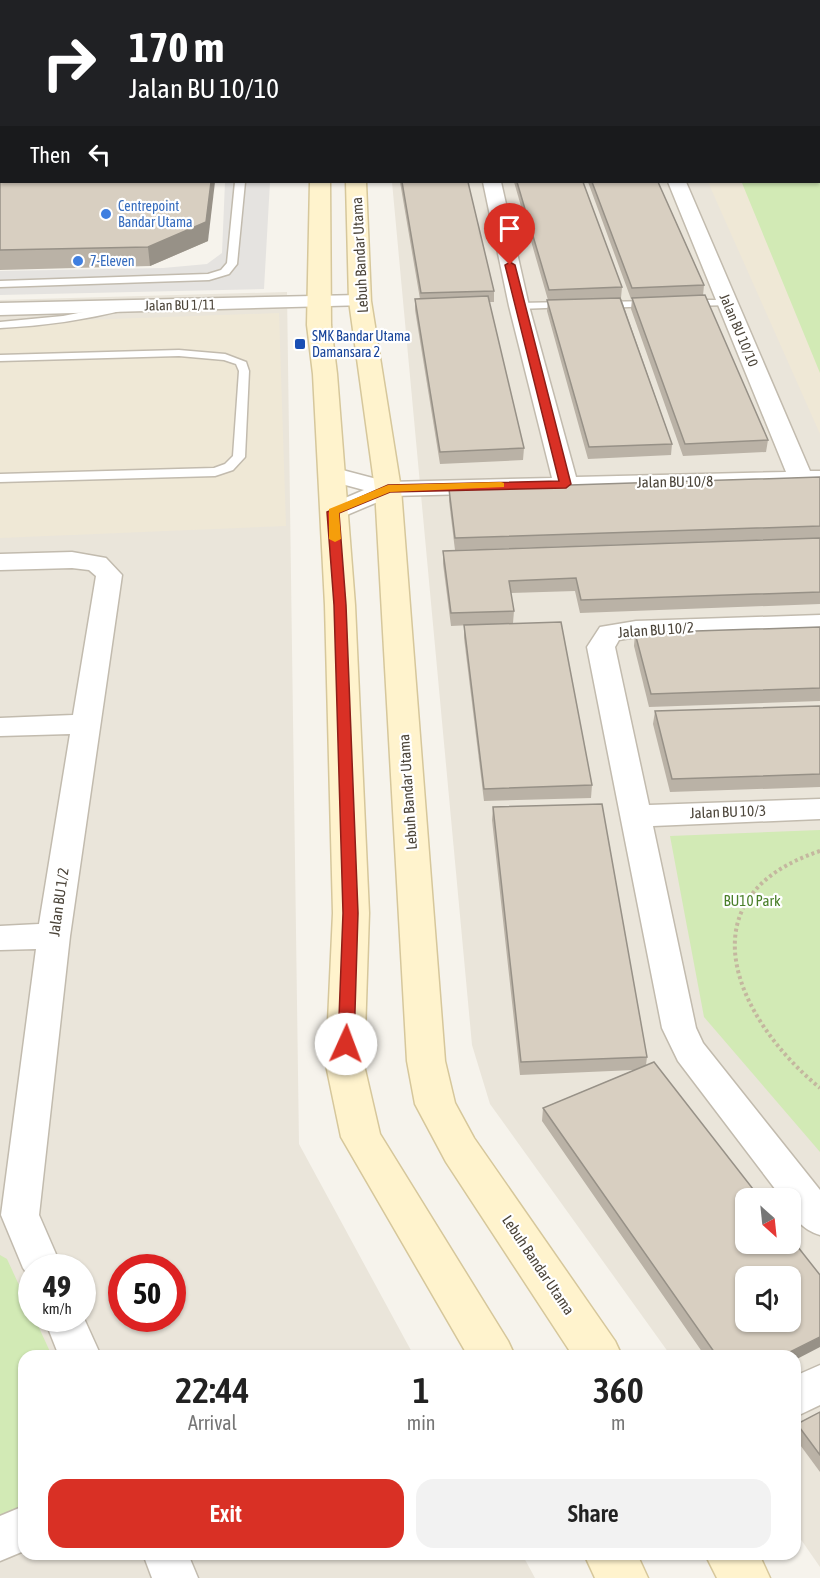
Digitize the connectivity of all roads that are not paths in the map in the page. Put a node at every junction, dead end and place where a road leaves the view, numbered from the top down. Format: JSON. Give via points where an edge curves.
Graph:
{"nodes":[{"id":1,"x":240,"y":183,"type":"edge"},
{"id":2,"x":320,"y":183,"type":"edge"},
{"id":3,"x":356,"y":183,"type":"edge"},
{"id":4,"x":492,"y":183,"type":"edge"},
{"id":5,"x":677,"y":183,"type":"edge"},
{"id":6,"x":0,"y":284,"type":"edge"},
{"id":7,"x":360,"y":301,"type":"junction"},
{"id":8,"x":319,"y":302,"type":"junction"},
{"id":9,"x":681,"y":303,"type":"edge"},
{"id":10,"x":727,"y":303,"type":"junction"},
{"id":11,"x":658,"y":304,"type":"edge"},
{"id":12,"x":577,"y":305,"type":"edge"},
{"id":13,"x":589,"y":305,"type":"edge"},
{"id":14,"x":127,"y":306,"type":"junction"},
{"id":15,"x":519,"y":306,"type":"junction"},
{"id":16,"x":0,"y":309,"type":"edge"},
{"id":17,"x":0,"y":325,"type":"edge"},
{"id":18,"x":0,"y":358,"type":"edge"},
{"id":19,"x":331,"y":474,"type":"junction"},
{"id":20,"x":0,"y":478,"type":"edge"},
{"id":21,"x":810,"y":478,"type":"edge"},
{"id":22,"x":566,"y":484,"type":"junction"},
{"id":23,"x":388,"y":489,"type":"junction"},
{"id":24,"x":333,"y":512,"type":"junction"},
{"id":25,"x":0,"y":562,"type":"edge"},
{"id":26,"x":820,"y":623,"type":"edge"},
{"id":27,"x":85,"y":724,"type":"junction"},
{"id":28,"x":0,"y":726,"type":"edge"},
{"id":29,"x":820,"y":809,"type":"edge"},
{"id":30,"x":637,"y":816,"type":"junction"},
{"id":31,"x":54,"y":936,"type":"junction"},
{"id":32,"x":0,"y":938,"type":"edge"},
{"id":33,"x":10,"y":1215,"type":"edge"},
{"id":34,"x":820,"y":1219,"type":"edge"},
{"id":35,"x":34,"y":1254,"type":"edge"},
{"id":36,"x":70,"y":1332,"type":"edge"},
{"id":37,"x":77,"y":1350,"type":"edge"},
{"id":38,"x":488,"y":1350,"type":"edge"},
{"id":39,"x":595,"y":1350,"type":"edge"},
{"id":40,"x":820,"y":1384,"type":"edge"},
{"id":41,"x":801,"y":1394,"type":"edge"},
{"id":42,"x":18,"y":1531,"type":"edge"},
{"id":43,"x":0,"y":1539,"type":"edge"},
{"id":44,"x":168,"y":1560,"type":"edge"},
{"id":45,"x":612,"y":1560,"type":"edge"},
{"id":46,"x":734,"y":1560,"type":"edge"},
{"id":47,"x":175,"y":1578,"type":"edge"},
{"id":48,"x":623,"y":1578,"type":"edge"},
{"id":49,"x":746,"y":1578,"type":"edge"}],
"edges":[{"from":1,"to":6,"type":"lane","via":[[232,264],[225,272],[209,277]]},
{"from":2,"to":8,"type":"main road"},
{"from":3,"to":7,"type":"main road","name":"Lebuh Bandar Utama"},
{"from":4,"to":15,"type":"street"},
{"from":5,"to":10,"type":"street","name":"Jalan BU 10/10"},
{"from":7,"to":8,"type":"street","name":"Jalan BU 1/11"},
{"from":7,"to":23,"type":"main road","name":"Lebuh Bandar Utama"},
{"from":8,"to":14,"type":"street","name":"Jalan BU 1/11"},
{"from":8,"to":19,"type":"main road"},
{"from":9,"to":10,"type":"lane"},
{"from":10,"to":21,"type":"street","name":"Jalan BU 10/10"},
{"from":11,"to":13,"type":"lane"},
{"from":12,"to":15,"type":"lane"},
{"from":14,"to":16,"type":"street","name":"Jalan BU 1/11"},
{"from":14,"to":17,"type":"lane","via":[[57,322]]},
{"from":15,"to":22,"type":"street"},
{"from":18,"to":20,"type":"lane","via":[[179,353],[225,357],[241,362],[244,371],[239,457],[230,466],[215,472]]},
{"from":19,"to":23,"type":"street"},
{"from":19,"to":24,"type":"main road"},
{"from":21,"to":22,"type":"street","name":"Jalan BU 10/8"},
{"from":22,"to":23,"type":"street"},
{"from":23,"to":24,"type":"street"},
{"from":23,"to":39,"type":"main road","name":"Lebuh Bandar Utama","via":[[426,1061],[435,1104],[460,1150]]},
{"from":24,"to":38,"type":"main road","via":[[351,913],[345,1065],[361,1137]]},
{"from":25,"to":27,"type":"street","name":"Jalan BU 1/2","via":[[72,560],[97,563],[109,575]]},
{"from":26,"to":30,"type":"street","name":"Jalan BU 10/2","via":[[636,628],[610,633],[601,647]]},
{"from":27,"to":28,"type":"street"},
{"from":27,"to":31,"type":"street","name":"Jalan BU 1/2"},
{"from":29,"to":30,"type":"street","name":"Jalan BU 10/3"},
{"from":30,"to":34,"type":"street","via":[[679,1028],[690,1051]]},
{"from":31,"to":32,"type":"street"},
{"from":31,"to":33,"type":"street","name":"Jalan BU 1/2"},
{"from":33,"to":35,"type":"street","name":"Jalan BU 1/2"},
{"from":36,"to":37,"type":"street"},
{"from":40,"to":41,"type":"street"},
{"from":42,"to":43,"type":"street"},
{"from":44,"to":47,"type":"street"},
{"from":45,"to":48,"type":"main road"},
{"from":46,"to":49,"type":"main road"}]}
